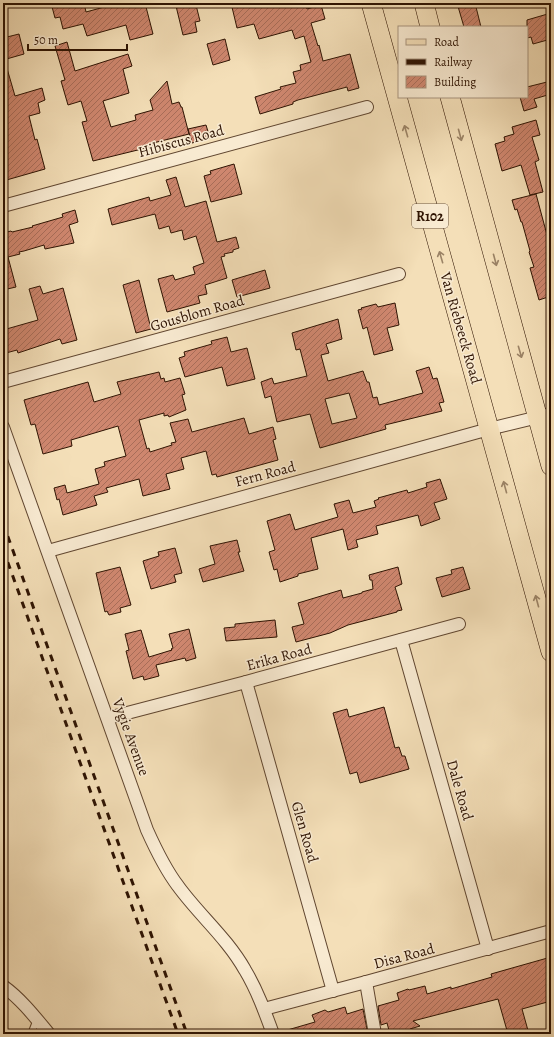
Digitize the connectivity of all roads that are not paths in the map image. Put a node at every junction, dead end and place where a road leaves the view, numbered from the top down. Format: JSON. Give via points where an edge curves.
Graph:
{"nodes":[{"id":1,"x":371,"y":3,"type":"edge"},
{"id":2,"x":424,"y":3,"type":"edge"},
{"id":3,"x":430,"y":26,"type":"edge"},
{"id":4,"x":450,"y":98,"type":"edge"},
{"id":5,"x":367,"y":107,"type":"dead end"},
{"id":6,"x":3,"y":206,"type":"edge"},
{"id":7,"x":399,"y":274,"type":"dead end"},
{"id":8,"x":3,"y":382,"type":"edge"},
{"id":9,"x":545,"y":415,"type":"edge"},
{"id":10,"x":3,"y":427,"type":"edge"},
{"id":11,"x":489,"y":429,"type":"junction"},
{"id":12,"x":551,"y":466,"type":"edge"},
{"id":13,"x":48,"y":551,"type":"junction"},
{"id":14,"x":459,"y":624,"type":"dead end"},
{"id":15,"x":401,"y":640,"type":"junction"},
{"id":16,"x":551,"y":652,"type":"edge"},
{"id":17,"x":246,"y":682,"type":"junction"},
{"id":18,"x":108,"y":718,"type":"junction"},
{"id":19,"x":551,"y":931,"type":"edge"},
{"id":20,"x":488,"y":949,"type":"junction"},
{"id":21,"x":366,"y":982,"type":"junction"},
{"id":22,"x":3,"y":986,"type":"edge"},
{"id":23,"x":333,"y":991,"type":"junction"},
{"id":24,"x":264,"y":1009,"type":"junction"},
{"id":25,"x":37,"y":1019,"type":"junction"},
{"id":26,"x":32,"y":1034,"type":"edge"},
{"id":27,"x":49,"y":1034,"type":"edge"},
{"id":28,"x":273,"y":1034,"type":"edge"},
{"id":29,"x":375,"y":1034,"type":"edge"}],
"edges":[{"from":11,"to":1,"type":"main road","name":"Van Riebeeck Road","number":"R102","one_way":true},
{"from":2,"to":3,"type":"main road"},
{"from":4,"to":9,"type":"main road","one_way":true},
{"from":5,"to":6,"type":"street","name":"Hibiscus Road"},
{"from":7,"to":8,"type":"street","name":"Gousblom Road"},
{"from":9,"to":11,"type":"street","name":"Fern Road"},
{"from":9,"to":12,"type":"main road"},
{"from":10,"to":13,"type":"street","name":"Vygie Avenue"},
{"from":11,"to":13,"type":"street","name":"Fern Road"},
{"from":16,"to":11,"type":"main road","name":"Van Riebeeck Road","number":"R102","one_way":true},
{"from":13,"to":18,"type":"street","name":"Vygie Avenue"},
{"from":14,"to":15,"type":"street","name":"Erika Road"},
{"from":15,"to":17,"type":"street","name":"Erika Road"},
{"from":15,"to":20,"type":"street","name":"Dale Road"},
{"from":17,"to":18,"type":"street","name":"Erika Road"},
{"from":17,"to":23,"type":"street","name":"Glen Road"},
{"from":18,"to":24,"type":"street","name":"Vygie Avenue","via":[[160,860],[245,969]]},
{"from":19,"to":20,"type":"street","name":"Disa Road"},
{"from":20,"to":21,"type":"street","name":"Disa Road"},
{"from":21,"to":23,"type":"street","name":"Disa Road"},
{"from":21,"to":29,"type":"street"},
{"from":22,"to":25,"type":"street"},
{"from":23,"to":24,"type":"street","name":"Disa Road"},
{"from":24,"to":28,"type":"street","name":"Vygie Avenue"},
{"from":25,"to":26,"type":"lane"},
{"from":25,"to":27,"type":"street"}]}
